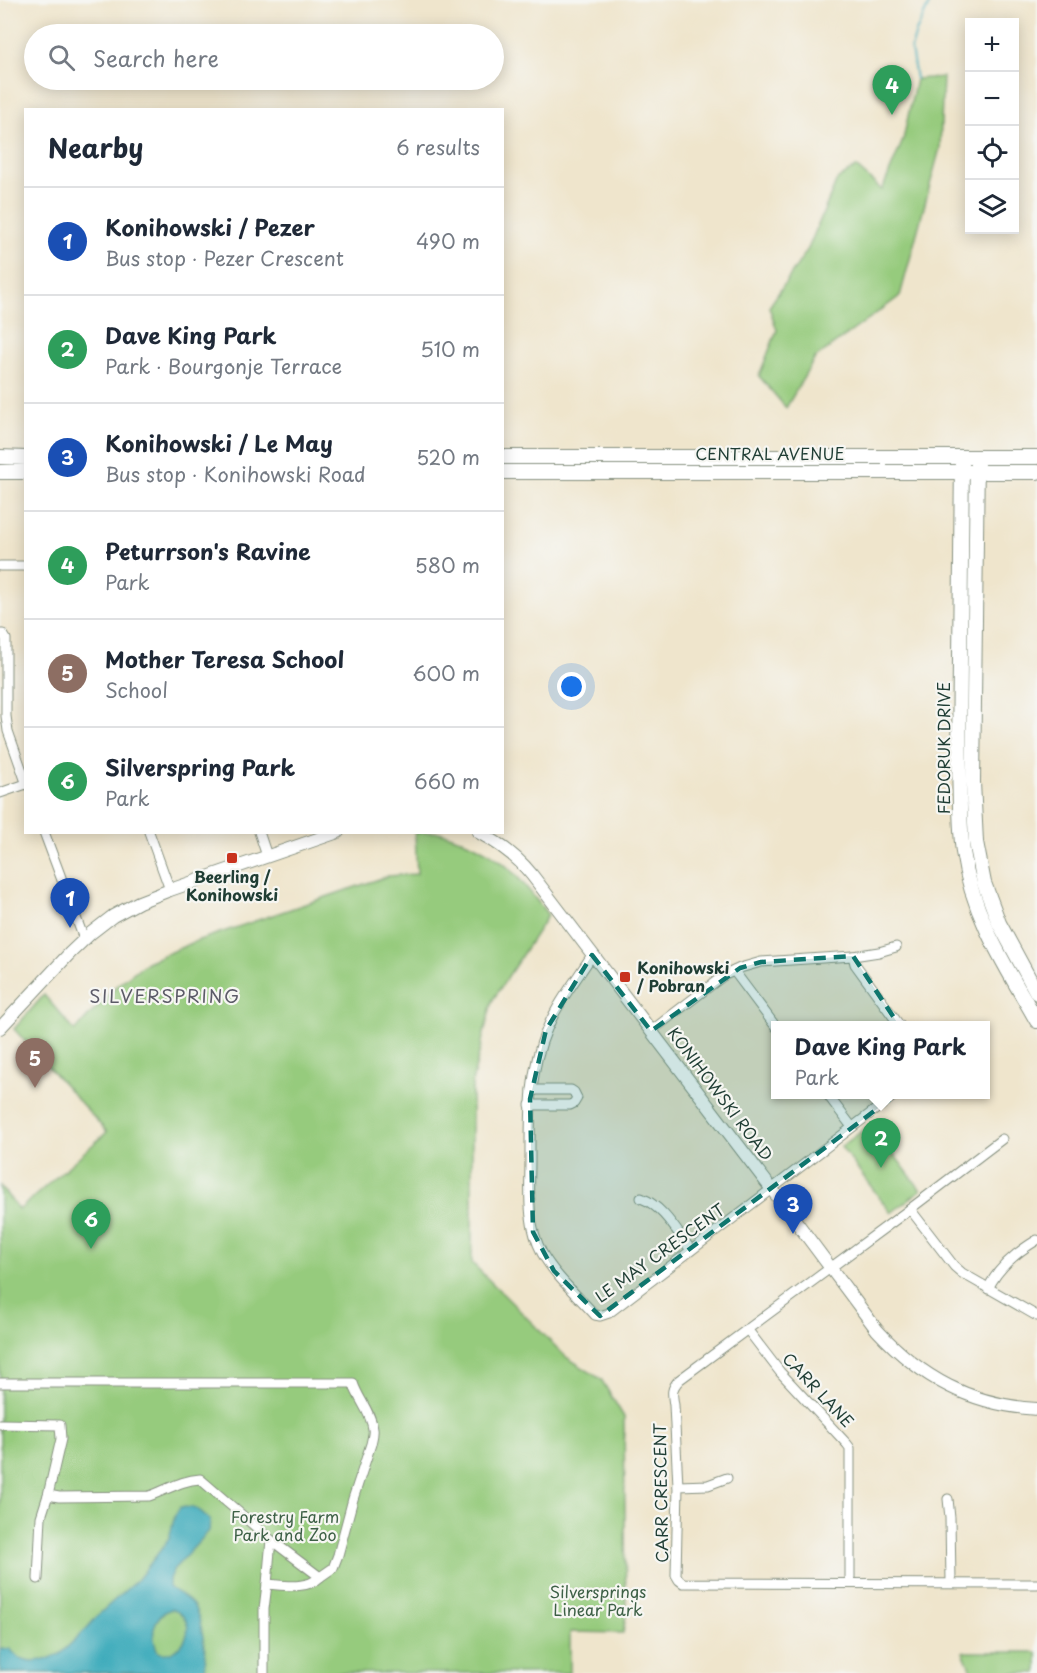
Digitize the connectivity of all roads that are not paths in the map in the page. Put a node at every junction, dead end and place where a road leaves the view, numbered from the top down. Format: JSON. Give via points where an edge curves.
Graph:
{"nodes":[{"id":1,"x":504,"y":457,"type":"edge"},
{"id":2,"x":1037,"y":457,"type":"edge"},
{"id":3,"x":0,"y":458,"type":"edge"},
{"id":4,"x":24,"y":458,"type":"edge"},
{"id":5,"x":962,"y":458,"type":"junction"},
{"id":6,"x":977,"y":458,"type":"junction"},
{"id":7,"x":0,"y":472,"type":"edge"},
{"id":8,"x":24,"y":472,"type":"edge"},
{"id":9,"x":504,"y":472,"type":"edge"},
{"id":10,"x":962,"y":472,"type":"junction"},
{"id":11,"x":977,"y":472,"type":"junction"},
{"id":12,"x":1037,"y":472,"type":"edge"},
{"id":13,"x":0,"y":566,"type":"edge"},
{"id":14,"x":24,"y":566,"type":"edge"},
{"id":15,"x":0,"y":634,"type":"edge"},
{"id":16,"x":24,"y":777,"type":"edge"},
{"id":17,"x":24,"y":784,"type":"edge"},
{"id":18,"x":0,"y":793,"type":"edge"},
{"id":19,"x":45,"y":834,"type":"edge"},
{"id":20,"x":150,"y":834,"type":"edge"},
{"id":21,"x":260,"y":834,"type":"edge"},
{"id":22,"x":332,"y":834,"type":"edge"},
{"id":23,"x":482,"y":834,"type":"edge"},
{"id":24,"x":267,"y":856,"type":"junction"},
{"id":25,"x":170,"y":890,"type":"junction"},
{"id":26,"x":84,"y":939,"type":"junction"},
{"id":27,"x":896,"y":947,"type":"dead end"},
{"id":28,"x":592,"y":955,"type":"junction"},
{"id":29,"x":853,"y":956,"type":"junction"},
{"id":30,"x":734,"y":971,"type":"junction"},
{"id":31,"x":1037,"y":993,"type":"edge"},
{"id":32,"x":772,"y":1021,"type":"edge"},
{"id":33,"x":896,"y":1021,"type":"edge"},
{"id":34,"x":1037,"y":1021,"type":"edge"},
{"id":35,"x":0,"y":1028,"type":"edge"},
{"id":36,"x":651,"y":1031,"type":"junction"},
{"id":37,"x":532,"y":1090,"type":"junction"},
{"id":38,"x":830,"y":1099,"type":"edge"},
{"id":39,"x":890,"y":1099,"type":"edge"},
{"id":40,"x":530,"y":1105,"type":"junction"},
{"id":41,"x":852,"y":1127,"type":"junction"},
{"id":42,"x":1002,"y":1139,"type":"dead end"},
{"id":43,"x":772,"y":1189,"type":"junction"},
{"id":44,"x":641,"y":1198,"type":"dead end"},
{"id":45,"x":910,"y":1209,"type":"junction"},
{"id":46,"x":1037,"y":1240,"type":"edge"},
{"id":47,"x":691,"y":1250,"type":"junction"},
{"id":48,"x":830,"y":1268,"type":"junction"},
{"id":49,"x":988,"y":1289,"type":"junction"},
{"id":50,"x":1037,"y":1316,"type":"edge"},
{"id":51,"x":747,"y":1329,"type":"junction"},
{"id":52,"x":0,"y":1383,"type":"edge"},
{"id":53,"x":1037,"y":1408,"type":"edge"},
{"id":54,"x":0,"y":1424,"type":"edge"},
{"id":55,"x":727,"y":1478,"type":"dead end"},
{"id":56,"x":678,"y":1486,"type":"junction"},
{"id":57,"x":48,"y":1495,"type":"junction"},
{"id":58,"x":948,"y":1500,"type":"dead end"},
{"id":59,"x":271,"y":1540,"type":"junction"},
{"id":60,"x":320,"y":1577,"type":"junction"},
{"id":61,"x":38,"y":1579,"type":"dead end"},
{"id":62,"x":850,"y":1583,"type":"junction"},
{"id":63,"x":951,"y":1583,"type":"junction"},
{"id":64,"x":267,"y":1584,"type":"junction"},
{"id":65,"x":1037,"y":1584,"type":"edge"},
{"id":66,"x":264,"y":1673,"type":"edge"}],
"edges":[{"from":1,"to":5,"type":"main road","name":"CENTRAL AVENUE"},
{"from":2,"to":6,"type":"main road","name":"CENTRAL AVENUE"},
{"from":3,"to":4,"type":"main road"},
{"from":5,"to":6,"type":"main road","name":"CENTRAL AVENUE"},
{"from":5,"to":10,"type":"main road","name":"FEDORUK DRIVE"},
{"from":6,"to":11,"type":"main road","name":"FEDORUK DRIVE"},
{"from":7,"to":8,"type":"main road"},
{"from":9,"to":10,"type":"main road","name":"CENTRAL AVENUE"},
{"from":10,"to":11,"type":"main road","name":"CENTRAL AVENUE"},
{"from":10,"to":34,"type":"main road","name":"FEDORUK DRIVE","via":[[959,759],[963,852],[984,925]]},
{"from":11,"to":12,"type":"main road","name":"CENTRAL AVENUE"},
{"from":11,"to":31,"type":"main road","name":"FEDORUK DRIVE","via":[[973,782],[976,842],[984,883],[999,923]]},
{"from":13,"to":14,"type":"street"},
{"from":15,"to":16,"type":"street","via":[[6,639],[8,731]]},
{"from":17,"to":18,"type":"street"},
{"from":19,"to":26,"type":"street"},
{"from":20,"to":25,"type":"street"},
{"from":21,"to":24,"type":"street"},
{"from":22,"to":24,"type":"street"},
{"from":23,"to":28,"type":"street","name":"KONIHOWSKI ROAD","via":[[522,862]]},
{"from":24,"to":25,"type":"street"},
{"from":25,"to":26,"type":"street","via":[[113,916]]},
{"from":26,"to":35,"type":"street"},
{"from":27,"to":29,"type":"street"},
{"from":28,"to":36,"type":"street","name":"KONIHOWSKI ROAD"},
{"from":28,"to":37,"type":"street","name":"LE MAY CRESCENT","via":[[546,1030]]},
{"from":29,"to":30,"type":"street","via":[[760,962]]},
{"from":29,"to":33,"type":"street"},
{"from":30,"to":32,"type":"street"},
{"from":30,"to":36,"type":"street"},
{"from":36,"to":43,"type":"street","name":"KONIHOWSKI ROAD"},
{"from":37,"to":40,"type":"street","name":"LE MAY CRESCENT"},
{"from":37,"to":40,"type":"street","via":[[571,1090],[577,1098],[570,1105]]},
{"from":38,"to":41,"type":"street"},
{"from":39,"to":41,"type":"street","name":"LE MAY CRESCENT"},
{"from":40,"to":47,"type":"street","name":"LE MAY CRESCENT","via":[[533,1232],[554,1271],[596,1315],[609,1313]]},
{"from":41,"to":43,"type":"street","name":"LE MAY CRESCENT"},
{"from":42,"to":45,"type":"street","name":"CARR CRESCENT"},
{"from":43,"to":47,"type":"street","name":"LE MAY CRESCENT"},
{"from":43,"to":48,"type":"street","name":"KONIHOWSKI ROAD"},
{"from":44,"to":47,"type":"street","via":[[661,1212]]},
{"from":45,"to":48,"type":"street","name":"CARR CRESCENT"},
{"from":45,"to":49,"type":"street","via":[[954,1266]]},
{"from":46,"to":49,"type":"street","via":[[1010,1258]]},
{"from":48,"to":51,"type":"street","name":"CARR CRESCENT"},
{"from":48,"to":53,"type":"street","name":"KONIHOWSKI ROAD","via":[[877,1330],[919,1369],[973,1397],[1001,1405]]},
{"from":49,"to":50,"type":"street"},
{"from":51,"to":56,"type":"street","name":"CARR CRESCENT","via":[[679,1380],[671,1392]]},
{"from":51,"to":62,"type":"street","name":"CARR LANE","via":[[770,1361],[850,1448]]},
{"from":52,"to":60,"type":"street","via":[[353,1383],[374,1430],[338,1555],[333,1568]]},
{"from":54,"to":57,"type":"street","via":[[60,1425],[61,1439]]},
{"from":55,"to":56,"type":"street","via":[[708,1485]]},
{"from":56,"to":62,"type":"street","name":"CARR CRESCENT","via":[[676,1575],[683,1583]]},
{"from":57,"to":59,"type":"street","via":[[149,1496],[188,1479],[200,1479]]},
{"from":57,"to":61,"type":"street","via":[[41,1517]]},
{"from":58,"to":63,"type":"street"},
{"from":59,"to":60,"type":"street"},
{"from":59,"to":64,"type":"street"},
{"from":60,"to":64,"type":"street","via":[[303,1585]]},
{"from":62,"to":63,"type":"street","name":"CARR CRESCENT"},
{"from":63,"to":65,"type":"street","name":"CARR CRESCENT"},
{"from":64,"to":66,"type":"street"}]}
